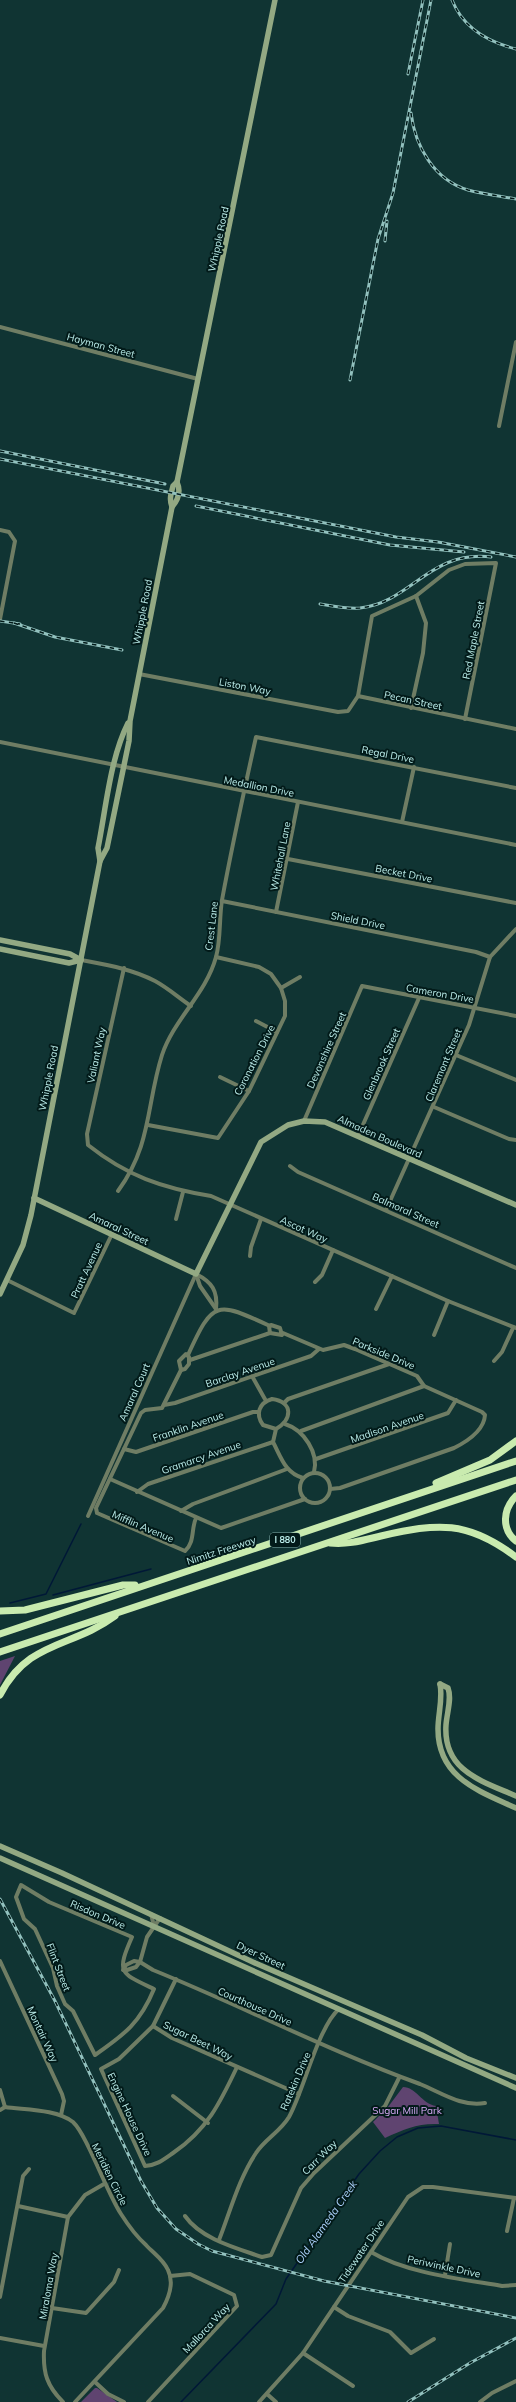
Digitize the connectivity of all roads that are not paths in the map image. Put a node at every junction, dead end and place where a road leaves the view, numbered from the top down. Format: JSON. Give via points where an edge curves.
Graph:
{"nodes":[{"id":1,"x":276,"y":0,"type":"edge"},
{"id":2,"x":0,"y":326,"type":"edge"},
{"id":3,"x":516,"y":342,"type":"edge"},
{"id":4,"x":198,"y":379,"type":"junction"},
{"id":5,"x":499,"y":426,"type":"dead end"},
{"id":6,"x":0,"y":530,"type":"edge"},
{"id":7,"x":416,"y":596,"type":"junction"},
{"id":8,"x":0,"y":619,"type":"edge"},
{"id":9,"x":140,"y":674,"type":"junction"},
{"id":10,"x":358,"y":696,"type":"junction"},
{"id":11,"x":411,"y":708,"type":"junction"},
{"id":12,"x":465,"y":719,"type":"junction"},
{"id":13,"x":130,"y":721,"type":"junction"},
{"id":14,"x":516,"y":730,"type":"edge"},
{"id":15,"x":256,"y":737,"type":"joint"},
{"id":16,"x":0,"y":742,"type":"edge"},
{"id":17,"x":115,"y":765,"type":"junction"},
{"id":18,"x":124,"y":767,"type":"junction"},
{"id":19,"x":414,"y":767,"type":"junction"},
{"id":20,"x":516,"y":788,"type":"edge"},
{"id":21,"x":244,"y":792,"type":"junction"},
{"id":22,"x":298,"y":802,"type":"junction"},
{"id":23,"x":402,"y":822,"type":"junction"},
{"id":24,"x":516,"y":845,"type":"edge"},
{"id":25,"x":288,"y":859,"type":"junction"},
{"id":26,"x":100,"y":861,"type":"junction"},
{"id":27,"x":222,"y":901,"type":"junction"},
{"id":28,"x":516,"y":903,"type":"edge"},
{"id":29,"x":276,"y":912,"type":"junction"},
{"id":30,"x":516,"y":929,"type":"edge"},
{"id":31,"x":512,"y":933,"type":"junction"},
{"id":32,"x":516,"y":937,"type":"edge"},
{"id":33,"x":0,"y":940,"type":"edge"},
{"id":34,"x":0,"y":949,"type":"edge"},
{"id":35,"x":216,"y":957,"type":"junction"},
{"id":36,"x":490,"y":957,"type":"junction"},
{"id":37,"x":81,"y":960,"type":"junction"},
{"id":38,"x":124,"y":968,"type":"junction"},
{"id":39,"x":300,"y":977,"type":"dead end"},
{"id":40,"x":362,"y":986,"type":"joint"},
{"id":41,"x":281,"y":988,"type":"junction"},
{"id":42,"x":419,"y":998,"type":"junction"},
{"id":43,"x":191,"y":1006,"type":"junction"},
{"id":44,"x":475,"y":1007,"type":"junction"},
{"id":45,"x":516,"y":1016,"type":"edge"},
{"id":46,"x":256,"y":1021,"type":"dead end"},
{"id":47,"x":277,"y":1032,"type":"junction"},
{"id":48,"x":456,"y":1055,"type":"junction"},
{"id":49,"x":220,"y":1077,"type":"dead end"},
{"id":50,"x":516,"y":1080,"type":"edge"},
{"id":51,"x":249,"y":1091,"type":"junction"},
{"id":52,"x":434,"y":1107,"type":"junction"},
{"id":53,"x":304,"y":1121,"type":"junction"},
{"id":54,"x":148,"y":1125,"type":"junction"},
{"id":55,"x":358,"y":1136,"type":"junction"},
{"id":56,"x":516,"y":1140,"type":"edge"},
{"id":57,"x":88,"y":1145,"type":"joint"},
{"id":58,"x":410,"y":1159,"type":"junction"},
{"id":59,"x":290,"y":1166,"type":"dead end"},
{"id":60,"x":131,"y":1174,"type":"junction"},
{"id":61,"x":118,"y":1191,"type":"dead end"},
{"id":62,"x":183,"y":1192,"type":"junction"},
{"id":63,"x":34,"y":1198,"type":"junction"},
{"id":64,"x":229,"y":1204,"type":"junction"},
{"id":65,"x":516,"y":1205,"type":"edge"},
{"id":66,"x":386,"y":1210,"type":"junction"},
{"id":67,"x":176,"y":1219,"type":"dead end"},
{"id":68,"x":261,"y":1219,"type":"junction"},
{"id":69,"x":112,"y":1234,"type":"junction"},
{"id":70,"x":333,"y":1250,"type":"junction"},
{"id":71,"x":250,"y":1256,"type":"dead end"},
{"id":72,"x":516,"y":1268,"type":"edge"},
{"id":73,"x":196,"y":1274,"type":"junction"},
{"id":74,"x":392,"y":1276,"type":"junction"},
{"id":75,"x":7,"y":1280,"type":"junction"},
{"id":76,"x":315,"y":1282,"type":"dead end"},
{"id":77,"x":0,"y":1294,"type":"edge"},
{"id":78,"x":448,"y":1301,"type":"junction"},
{"id":79,"x":216,"y":1309,"type":"junction"},
{"id":80,"x":376,"y":1309,"type":"dead end"},
{"id":81,"x":270,"y":1326,"type":"junction"},
{"id":82,"x":514,"y":1328,"type":"edge"},
{"id":83,"x":270,"y":1333,"type":"junction"},
{"id":84,"x":283,"y":1333,"type":"junction"},
{"id":85,"x":434,"y":1335,"type":"dead end"},
{"id":86,"x":319,"y":1349,"type":"junction"},
{"id":87,"x":188,"y":1355,"type":"junction"},
{"id":88,"x":190,"y":1360,"type":"junction"},
{"id":89,"x":494,"y":1361,"type":"dead end"},
{"id":90,"x":389,"y":1364,"type":"junction"},
{"id":91,"x":181,"y":1370,"type":"junction"},
{"id":92,"x":252,"y":1376,"type":"junction"},
{"id":93,"x":424,"y":1386,"type":"junction"},
{"id":94,"x":456,"y":1400,"type":"junction"},
{"id":95,"x":266,"y":1401,"type":"junction"},
{"id":96,"x":284,"y":1403,"type":"junction"},
{"id":97,"x":164,"y":1405,"type":"junction"},
{"id":98,"x":258,"y":1412,"type":"junction"},
{"id":99,"x":285,"y":1424,"type":"junction"},
{"id":100,"x":276,"y":1429,"type":"junction"},
{"id":101,"x":301,"y":1432,"type":"junction"},
{"id":102,"x":516,"y":1441,"type":"edge"},
{"id":103,"x":273,"y":1442,"type":"junction"},
{"id":104,"x":124,"y":1449,"type":"junction"},
{"id":105,"x":316,"y":1460,"type":"junction"},
{"id":106,"x":516,"y":1461,"type":"edge"},
{"id":107,"x":287,"y":1469,"type":"junction"},
{"id":108,"x":314,"y":1472,"type":"junction"},
{"id":109,"x":303,"y":1478,"type":"junction"},
{"id":110,"x":110,"y":1479,"type":"junction"},
{"id":111,"x":516,"y":1480,"type":"edge"},
{"id":112,"x":330,"y":1489,"type":"junction"},
{"id":113,"x":428,"y":1489,"type":"junction"},
{"id":114,"x":137,"y":1492,"type":"junction"},
{"id":115,"x":516,"y":1496,"type":"edge"},
{"id":116,"x":305,"y":1499,"type":"junction"},
{"id":117,"x":181,"y":1511,"type":"junction"},
{"id":118,"x":88,"y":1516,"type":"dead end"},
{"id":119,"x":196,"y":1518,"type":"junction"},
{"id":120,"x":516,"y":1541,"type":"edge"},
{"id":121,"x":326,"y":1543,"type":"junction"},
{"id":122,"x":516,"y":1557,"type":"edge"},
{"id":123,"x":141,"y":1586,"type":"junction"},
{"id":124,"x":0,"y":1611,"type":"edge"},
{"id":125,"x":122,"y":1612,"type":"junction"},
{"id":126,"x":0,"y":1634,"type":"edge"},
{"id":127,"x":0,"y":1652,"type":"edge"},
{"id":128,"x":0,"y":1695,"type":"edge"},
{"id":129,"x":516,"y":1796,"type":"edge"},
{"id":130,"x":516,"y":1808,"type":"edge"},
{"id":131,"x":0,"y":1846,"type":"edge"},
{"id":132,"x":0,"y":1858,"type":"edge"},
{"id":133,"x":21,"y":1884,"type":"joint"},
{"id":134,"x":151,"y":1914,"type":"junction"},
{"id":135,"x":160,"y":1918,"type":"junction"},
{"id":136,"x":154,"y":1926,"type":"junction"},
{"id":137,"x":0,"y":1961,"type":"edge"},
{"id":138,"x":139,"y":1963,"type":"junction"},
{"id":139,"x":124,"y":1969,"type":"junction"},
{"id":140,"x":176,"y":1979,"type":"junction"},
{"id":141,"x":354,"y":2006,"type":"junction"},
{"id":142,"x":338,"y":2009,"type":"junction"},
{"id":143,"x":153,"y":2026,"type":"junction"},
{"id":144,"x":320,"y":2043,"type":"junction"},
{"id":145,"x":237,"y":2067,"type":"junction"},
{"id":146,"x":399,"y":2078,"type":"junction"},
{"id":147,"x":516,"y":2078,"type":"edge"},
{"id":148,"x":516,"y":2088,"type":"edge"},
{"id":149,"x":0,"y":2090,"type":"edge"},
{"id":150,"x":299,"y":2094,"type":"junction"},
{"id":151,"x":173,"y":2096,"type":"dead end"},
{"id":152,"x":485,"y":2103,"type":"dead end"},
{"id":153,"x":5,"y":2107,"type":"junction"},
{"id":154,"x":0,"y":2110,"type":"edge"},
{"id":155,"x":61,"y":2115,"type":"junction"},
{"id":156,"x":208,"y":2123,"type":"junction"},
{"id":157,"x":29,"y":2169,"type":"dead end"},
{"id":158,"x":104,"y":2184,"type":"junction"},
{"id":159,"x":515,"y":2198,"type":"edge"},
{"id":160,"x":18,"y":2206,"type":"junction"},
{"id":161,"x":185,"y":2216,"type":"dead end"},
{"id":162,"x":68,"y":2217,"type":"junction"},
{"id":163,"x":507,"y":2231,"type":"dead end"},
{"id":164,"x":219,"y":2240,"type":"junction"},
{"id":165,"x":450,"y":2244,"type":"dead end"},
{"id":166,"x":371,"y":2252,"type":"junction"},
{"id":167,"x":119,"y":2270,"type":"dead end"},
{"id":168,"x":445,"y":2275,"type":"junction"},
{"id":169,"x":170,"y":2276,"type":"junction"},
{"id":170,"x":516,"y":2286,"type":"edge"},
{"id":171,"x":0,"y":2297,"type":"edge"},
{"id":172,"x":334,"y":2307,"type":"junction"},
{"id":173,"x":52,"y":2308,"type":"junction"},
{"id":174,"x":0,"y":2338,"type":"edge"},
{"id":175,"x":434,"y":2339,"type":"dead end"},
{"id":176,"x":44,"y":2346,"type":"junction"},
{"id":177,"x":303,"y":2353,"type":"junction"},
{"id":178,"x":516,"y":2381,"type":"edge"},
{"id":179,"x":95,"y":2382,"type":"junction"},
{"id":180,"x":353,"y":2386,"type":"dead end"},
{"id":181,"x":267,"y":2394,"type":"junction"},
{"id":182,"x":63,"y":2402,"type":"edge"},
{"id":183,"x":75,"y":2402,"type":"edge"},
{"id":184,"x":124,"y":2402,"type":"edge"},
{"id":185,"x":148,"y":2402,"type":"edge"},
{"id":186,"x":259,"y":2402,"type":"edge"},
{"id":187,"x":276,"y":2402,"type":"edge"},
{"id":188,"x":480,"y":2402,"type":"edge"}],
"edges":[{"from":1,"to":4,"type":"main road","name":"Whipple Road"},
{"from":2,"to":4,"type":"street","name":"Hayman Street"},
{"from":3,"to":5,"type":"street"},
{"from":4,"to":9,"type":"main road","name":"Whipple Road","via":[[177,482],[180,487],[177,502],[172,507]]},
{"from":6,"to":8,"type":"street","via":[[13,536],[14,546]]},
{"from":7,"to":10,"type":"street","via":[[372,616]]},
{"from":7,"to":11,"type":"street","via":[[426,623],[423,653]]},
{"from":7,"to":12,"type":"street","name":"Red Maple Street","via":[[448,570],[465,564],[496,563]]},
{"from":9,"to":10,"type":"street","name":"Liston Way","via":[[338,712],[348,711]]},
{"from":9,"to":13,"type":"main road","name":"Whipple Road"},
{"from":10,"to":11,"type":"street","name":"Pecan Street"},
{"from":11,"to":12,"type":"street","name":"Pecan Street"},
{"from":12,"to":14,"type":"street","name":"Pecan Street"},
{"from":13,"to":17,"type":"main road","name":"Whipple Road","via":[[120,739]]},
{"from":13,"to":18,"type":"main road","name":"Whipple Road"},
{"from":15,"to":19,"type":"street","name":"Regal Drive"},
{"from":15,"to":21,"type":"street","name":"Crest Lane"},
{"from":16,"to":17,"type":"street","name":"Medallion Drive"},
{"from":17,"to":18,"type":"street","name":"Medallion Drive"},
{"from":17,"to":26,"type":"main road","name":"Whipple Road","via":[[98,848]]},
{"from":18,"to":21,"type":"street","name":"Medallion Drive"},
{"from":18,"to":26,"type":"main road","name":"Whipple Road","via":[[107,848]]},
{"from":19,"to":20,"type":"street","name":"Regal Drive"},
{"from":19,"to":23,"type":"street"},
{"from":21,"to":22,"type":"street","name":"Medallion Drive"},
{"from":21,"to":27,"type":"street","name":"Crest Lane"},
{"from":22,"to":23,"type":"street","name":"Medallion Drive"},
{"from":22,"to":25,"type":"street","name":"Whitehall Lane"},
{"from":23,"to":24,"type":"street","name":"Medallion Drive"},
{"from":25,"to":28,"type":"street","name":"Becket Drive"},
{"from":25,"to":29,"type":"street","name":"Whitehall Lane"},
{"from":26,"to":37,"type":"main road","name":"Whipple Road"},
{"from":27,"to":29,"type":"street","name":"Shield Drive"},
{"from":27,"to":35,"type":"street","name":"Crest Lane"},
{"from":29,"to":36,"type":"street","name":"Shield Drive","via":[[476,952]]},
{"from":30,"to":31,"type":"street","name":"Claremont Street"},
{"from":31,"to":32,"type":"street"},
{"from":31,"to":36,"type":"street","name":"Claremont Street"},
{"from":33,"to":37,"type":"main road","via":[[70,954]]},
{"from":34,"to":37,"type":"main road","via":[[69,963]]},
{"from":35,"to":41,"type":"street","name":"Coronation Drive","via":[[259,967],[271,974]]},
{"from":35,"to":43,"type":"street","name":"Crest Lane","via":[[202,990]]},
{"from":36,"to":44,"type":"street","name":"Claremont Street"},
{"from":37,"to":38,"type":"street"},
{"from":37,"to":63,"type":"main road","name":"Whipple Road"},
{"from":38,"to":43,"type":"street","via":[[156,982]]},
{"from":38,"to":57,"type":"street","name":"Valiant Way","via":[[87,1134]]},
{"from":39,"to":41,"type":"street"},
{"from":40,"to":42,"type":"street","name":"Cameron Drive"},
{"from":40,"to":53,"type":"street","name":"Devonshire Street"},
{"from":41,"to":47,"type":"street","name":"Coronation Drive","via":[[286,1001],[284,1016]]},
{"from":42,"to":44,"type":"street","name":"Cameron Drive"},
{"from":42,"to":55,"type":"street","name":"Glenbrook Street"},
{"from":43,"to":54,"type":"street","name":"Crest Lane","via":[[163,1051]]},
{"from":44,"to":45,"type":"street","name":"Cameron Drive"},
{"from":44,"to":48,"type":"street","name":"Claremont Street"},
{"from":46,"to":47,"type":"street"},
{"from":47,"to":51,"type":"street","name":"Coronation Drive"},
{"from":48,"to":50,"type":"street"},
{"from":48,"to":52,"type":"street","name":"Claremont Street"},
{"from":49,"to":51,"type":"street"},
{"from":51,"to":54,"type":"street","name":"Coronation Drive","via":[[218,1138]]},
{"from":52,"to":56,"type":"street"},
{"from":52,"to":58,"type":"street","name":"Claremont Street"},
{"from":53,"to":55,"type":"main road","name":"Almaden Boulevard","via":[[325,1122]]},
{"from":53,"to":64,"type":"main road","name":"Almaden Boulevard","via":[[288,1125],[261,1142]]},
{"from":54,"to":60,"type":"street","name":"Crest Lane"},
{"from":55,"to":58,"type":"main road","name":"Almaden Boulevard"},
{"from":57,"to":60,"type":"street","name":"Ascot Way"},
{"from":58,"to":65,"type":"main road","name":"Almaden Boulevard"},
{"from":58,"to":66,"type":"street","name":"Claremont Street"},
{"from":59,"to":66,"type":"street","name":"Balmoral Street","via":[[298,1172]]},
{"from":60,"to":61,"type":"street","name":"Crest Lane"},
{"from":60,"to":62,"type":"street","name":"Ascot Way"},
{"from":62,"to":64,"type":"street","name":"Ascot Way","via":[[211,1196]]},
{"from":62,"to":67,"type":"street"},
{"from":63,"to":69,"type":"main road","name":"Amaral Street"},
{"from":63,"to":75,"type":"main road","name":"Whipple Road","via":[[23,1245]]},
{"from":64,"to":68,"type":"street","name":"Ascot Way"},
{"from":64,"to":73,"type":"main road","name":"Almaden Boulevard"},
{"from":66,"to":72,"type":"street","name":"Balmoral Street"},
{"from":68,"to":70,"type":"street","name":"Ascot Way"},
{"from":68,"to":71,"type":"street"},
{"from":69,"to":73,"type":"main road","name":"Amaral Street"},
{"from":69,"to":75,"type":"street","name":"Pratt Avenue","via":[[74,1313]]},
{"from":70,"to":74,"type":"street","name":"Ascot Way"},
{"from":70,"to":76,"type":"street","via":[[322,1275]]},
{"from":73,"to":79,"type":"street","via":[[200,1286]]},
{"from":73,"to":79,"type":"street","name":"Amaral Street","via":[[214,1288],[217,1297]]},
{"from":73,"to":118,"type":"street","name":"Amaral Court"},
{"from":74,"to":78,"type":"street","name":"Ascot Way"},
{"from":74,"to":80,"type":"street"},
{"from":75,"to":77,"type":"main road","name":"Whipple Road"},
{"from":78,"to":82,"type":"street","name":"Ascot Way"},
{"from":78,"to":85,"type":"street"},
{"from":79,"to":81,"type":"street","via":[[234,1310]]},
{"from":79,"to":87,"type":"street","via":[[203,1323]]},
{"from":81,"to":83,"type":"street"},
{"from":81,"to":84,"type":"street","via":[[277,1325]]},
{"from":82,"to":89,"type":"street","via":[[502,1352]]},
{"from":83,"to":84,"type":"street","via":[[278,1336]]},
{"from":83,"to":88,"type":"street"},
{"from":84,"to":86,"type":"street"},
{"from":86,"to":90,"type":"street","name":"Parkside Drive","via":[[327,1350],[344,1345]]},
{"from":86,"to":92,"type":"street","name":"Barclay Avenue","via":[[311,1356]]},
{"from":87,"to":88,"type":"street"},
{"from":87,"to":91,"type":"street","via":[[181,1358],[178,1364]]},
{"from":88,"to":91,"type":"street","via":[[185,1369]]},
{"from":90,"to":93,"type":"street","name":"Parkside Drive","via":[[417,1376]]},
{"from":90,"to":96,"type":"street","via":[[288,1399]]},
{"from":91,"to":97,"type":"street"},
{"from":92,"to":95,"type":"street"},
{"from":92,"to":97,"type":"street","name":"Barclay Avenue"},
{"from":93,"to":94,"type":"street","name":"Parkside Drive"},
{"from":93,"to":101,"type":"street"},
{"from":94,"to":105,"type":"street","name":"Madison Avenue","via":[[448,1413]]},
{"from":94,"to":112,"type":"street","name":"Parkside Drive","via":[[485,1415],[485,1420],[467,1441],[361,1481]]},
{"from":95,"to":96,"type":"street","via":[[279,1400]]},
{"from":95,"to":98,"type":"street"},
{"from":96,"to":99,"type":"street","via":[[288,1409]]},
{"from":97,"to":104,"type":"street","via":[[158,1409],[142,1411]]},
{"from":98,"to":100,"type":"street","via":[[263,1425],[269,1429]]},
{"from":98,"to":104,"type":"street","name":"Franklin Avenue","via":[[136,1452]]},
{"from":99,"to":100,"type":"street"},
{"from":99,"to":101,"type":"street"},
{"from":100,"to":103,"type":"street"},
{"from":101,"to":105,"type":"street"},
{"from":102,"to":113,"type":"highway","via":[[490,1460],[439,1481]]},
{"from":103,"to":107,"type":"street"},
{"from":103,"to":114,"type":"street","name":"Gramarcy Avenue","via":[[148,1484]]},
{"from":104,"to":110,"type":"street"},
{"from":105,"to":108,"type":"street"},
{"from":106,"to":113,"type":"highway","name":"Nimitz Freeway","number":"I 880"},
{"from":107,"to":109,"type":"street","via":[[291,1474]]},
{"from":107,"to":117,"type":"street","via":[[192,1504]]},
{"from":108,"to":109,"type":"street"},
{"from":108,"to":112,"type":"street","via":[[326,1477]]},
{"from":109,"to":116,"type":"street","via":[[300,1489]]},
{"from":110,"to":114,"type":"street","name":"Parkside Drive"},
{"from":110,"to":119,"type":"street","name":"Mifflin Avenue","via":[[96,1508],[101,1516],[185,1551],[193,1537]]},
{"from":111,"to":121,"type":"highway","number":"I 880"},
{"from":112,"to":116,"type":"street","name":"Parkside Drive","via":[[328,1495],[318,1502]]},
{"from":113,"to":123,"type":"highway","name":"Nimitz Freeway","number":"I 880","via":[[270,1545]]},
{"from":114,"to":117,"type":"street","name":"Parkside Drive"},
{"from":115,"to":120,"type":"highway","via":[[508,1507],[505,1518],[508,1530]]},
{"from":116,"to":119,"type":"street","name":"Parkside Drive","via":[[225,1528]]},
{"from":117,"to":119,"type":"street","name":"Parkside Drive"},
{"from":121,"to":122,"type":"highway","via":[[344,1544],[415,1528],[447,1526],[485,1537]]},
{"from":121,"to":125,"type":"highway","number":"I 880"},
{"from":123,"to":124,"type":"highway","via":[[123,1585],[25,1610]]},
{"from":123,"to":126,"type":"highway","name":"Nimitz Freeway","number":"I 880"},
{"from":125,"to":127,"type":"highway","number":"I 880"},
{"from":125,"to":128,"type":"highway","via":[[103,1626],[36,1654],[15,1672]]},
{"from":129,"to":130,"type":"main road","via":[[484,1784],[461,1768],[447,1742],[446,1724],[450,1693],[448,1688],[440,1684],[438,1730],[440,1746],[447,1763],[471,1787]]},
{"from":131,"to":134,"type":"main road","name":"Dyer Street"},
{"from":132,"to":136,"type":"main road","name":"Dyer Street"},
{"from":133,"to":139,"type":"street","name":"Risdon Drive","via":[[48,1902],[132,1937],[121,1961]]},
{"from":133,"to":139,"type":"street","name":"Flint Street","via":[[16,1897],[24,1919],[34,1929],[53,1968],[57,1986],[95,2054],[117,2040],[138,2020],[154,1989],[134,1980]]},
{"from":134,"to":135,"type":"main road","name":"Dyer Street"},
{"from":134,"to":136,"type":"street"},
{"from":135,"to":136,"type":"street"},
{"from":135,"to":141,"type":"main road","name":"Dyer Street"},
{"from":136,"to":138,"type":"street","via":[[147,1937]]},
{"from":136,"to":142,"type":"main road","name":"Dyer Street"},
{"from":137,"to":155,"type":"street","name":"Montair Way","via":[[62,2094],[64,2101]]},
{"from":138,"to":139,"type":"street","via":[[136,1967]]},
{"from":138,"to":140,"type":"street","name":"Courthouse Drive"},
{"from":140,"to":143,"type":"street","name":"Engine House Drive"},
{"from":140,"to":144,"type":"street","name":"Courthouse Drive"},
{"from":141,"to":142,"type":"main road"},
{"from":141,"to":147,"type":"main road","name":"Dyer Street","via":[[422,2035],[466,2058]]},
{"from":142,"to":144,"type":"street","name":"Ratekin Drive","via":[[333,2014]]},
{"from":142,"to":148,"type":"main road","name":"Dyer Street"},
{"from":143,"to":145,"type":"street","name":"Sugar Beet Way","via":[[172,2038]]},
{"from":143,"to":156,"type":"street","name":"Engine House Drive","via":[[119,2059],[101,2070],[145,2166],[156,2165],[188,2143]]},
{"from":144,"to":146,"type":"street","name":"Courthouse Drive"},
{"from":144,"to":150,"type":"street","name":"Ratekin Drive"},
{"from":145,"to":150,"type":"street","name":"Sugar Beet Way"},
{"from":145,"to":156,"type":"street"},
{"from":146,"to":152,"type":"street","name":"Courthouse Drive","via":[[454,2100]]},
{"from":146,"to":164,"type":"street","name":"Carr Way","via":[[385,2106],[301,2188],[274,2251],[266,2257]]},
{"from":149,"to":153,"type":"street"},
{"from":150,"to":164,"type":"street","name":"Ratekin Drive","via":[[285,2123],[262,2146],[248,2166]]},
{"from":151,"to":156,"type":"street"},
{"from":153,"to":154,"type":"street"},
{"from":153,"to":155,"type":"street","name":"Meridien Circle"},
{"from":155,"to":158,"type":"street","name":"Meridien Circle","via":[[77,2127]]},
{"from":157,"to":160,"type":"street","via":[[23,2176]]},
{"from":158,"to":162,"type":"street","name":"Miraloma Way","via":[[85,2195]]},
{"from":158,"to":169,"type":"street","name":"Meridien Circle","via":[[120,2214],[135,2234],[159,2258]]},
{"from":159,"to":163,"type":"street"},
{"from":159,"to":166,"type":"street","name":"Tidewater Drive","via":[[423,2187],[408,2197]]},
{"from":160,"to":162,"type":"street"},
{"from":160,"to":171,"type":"street"},
{"from":161,"to":164,"type":"street","via":[[193,2228]]},
{"from":162,"to":173,"type":"street","name":"Miraloma Way"},
{"from":165,"to":168,"type":"street"},
{"from":166,"to":168,"type":"street","name":"Periwinkle Drive","via":[[386,2261]]},
{"from":166,"to":172,"type":"street","name":"Tidewater Drive"},
{"from":167,"to":173,"type":"street","via":[[114,2282],[86,2314]]},
{"from":168,"to":170,"type":"street","name":"Periwinkle Drive","via":[[502,2286]]},
{"from":169,"to":179,"type":"street","via":[[170,2292],[164,2308]]},
{"from":169,"to":185,"type":"street","name":"Mallorca Way","via":[[190,2274],[234,2295],[237,2306]]},
{"from":172,"to":175,"type":"street","via":[[348,2316],[390,2332],[411,2353]]},
{"from":172,"to":177,"type":"street","name":"Tidewater Drive"},
{"from":173,"to":176,"type":"street","name":"Miraloma Way"},
{"from":174,"to":176,"type":"street"},
{"from":176,"to":182,"type":"street","name":"Miraloma Way","via":[[44,2371],[47,2382]]},
{"from":177,"to":180,"type":"street"},
{"from":177,"to":181,"type":"street","name":"Tidewater Drive"},
{"from":178,"to":188,"type":"street"},
{"from":179,"to":183,"type":"street"},
{"from":179,"to":184,"type":"street","via":[[108,2394]]},
{"from":181,"to":186,"type":"street","name":"Tidewater Drive"},
{"from":181,"to":187,"type":"street"}]}
